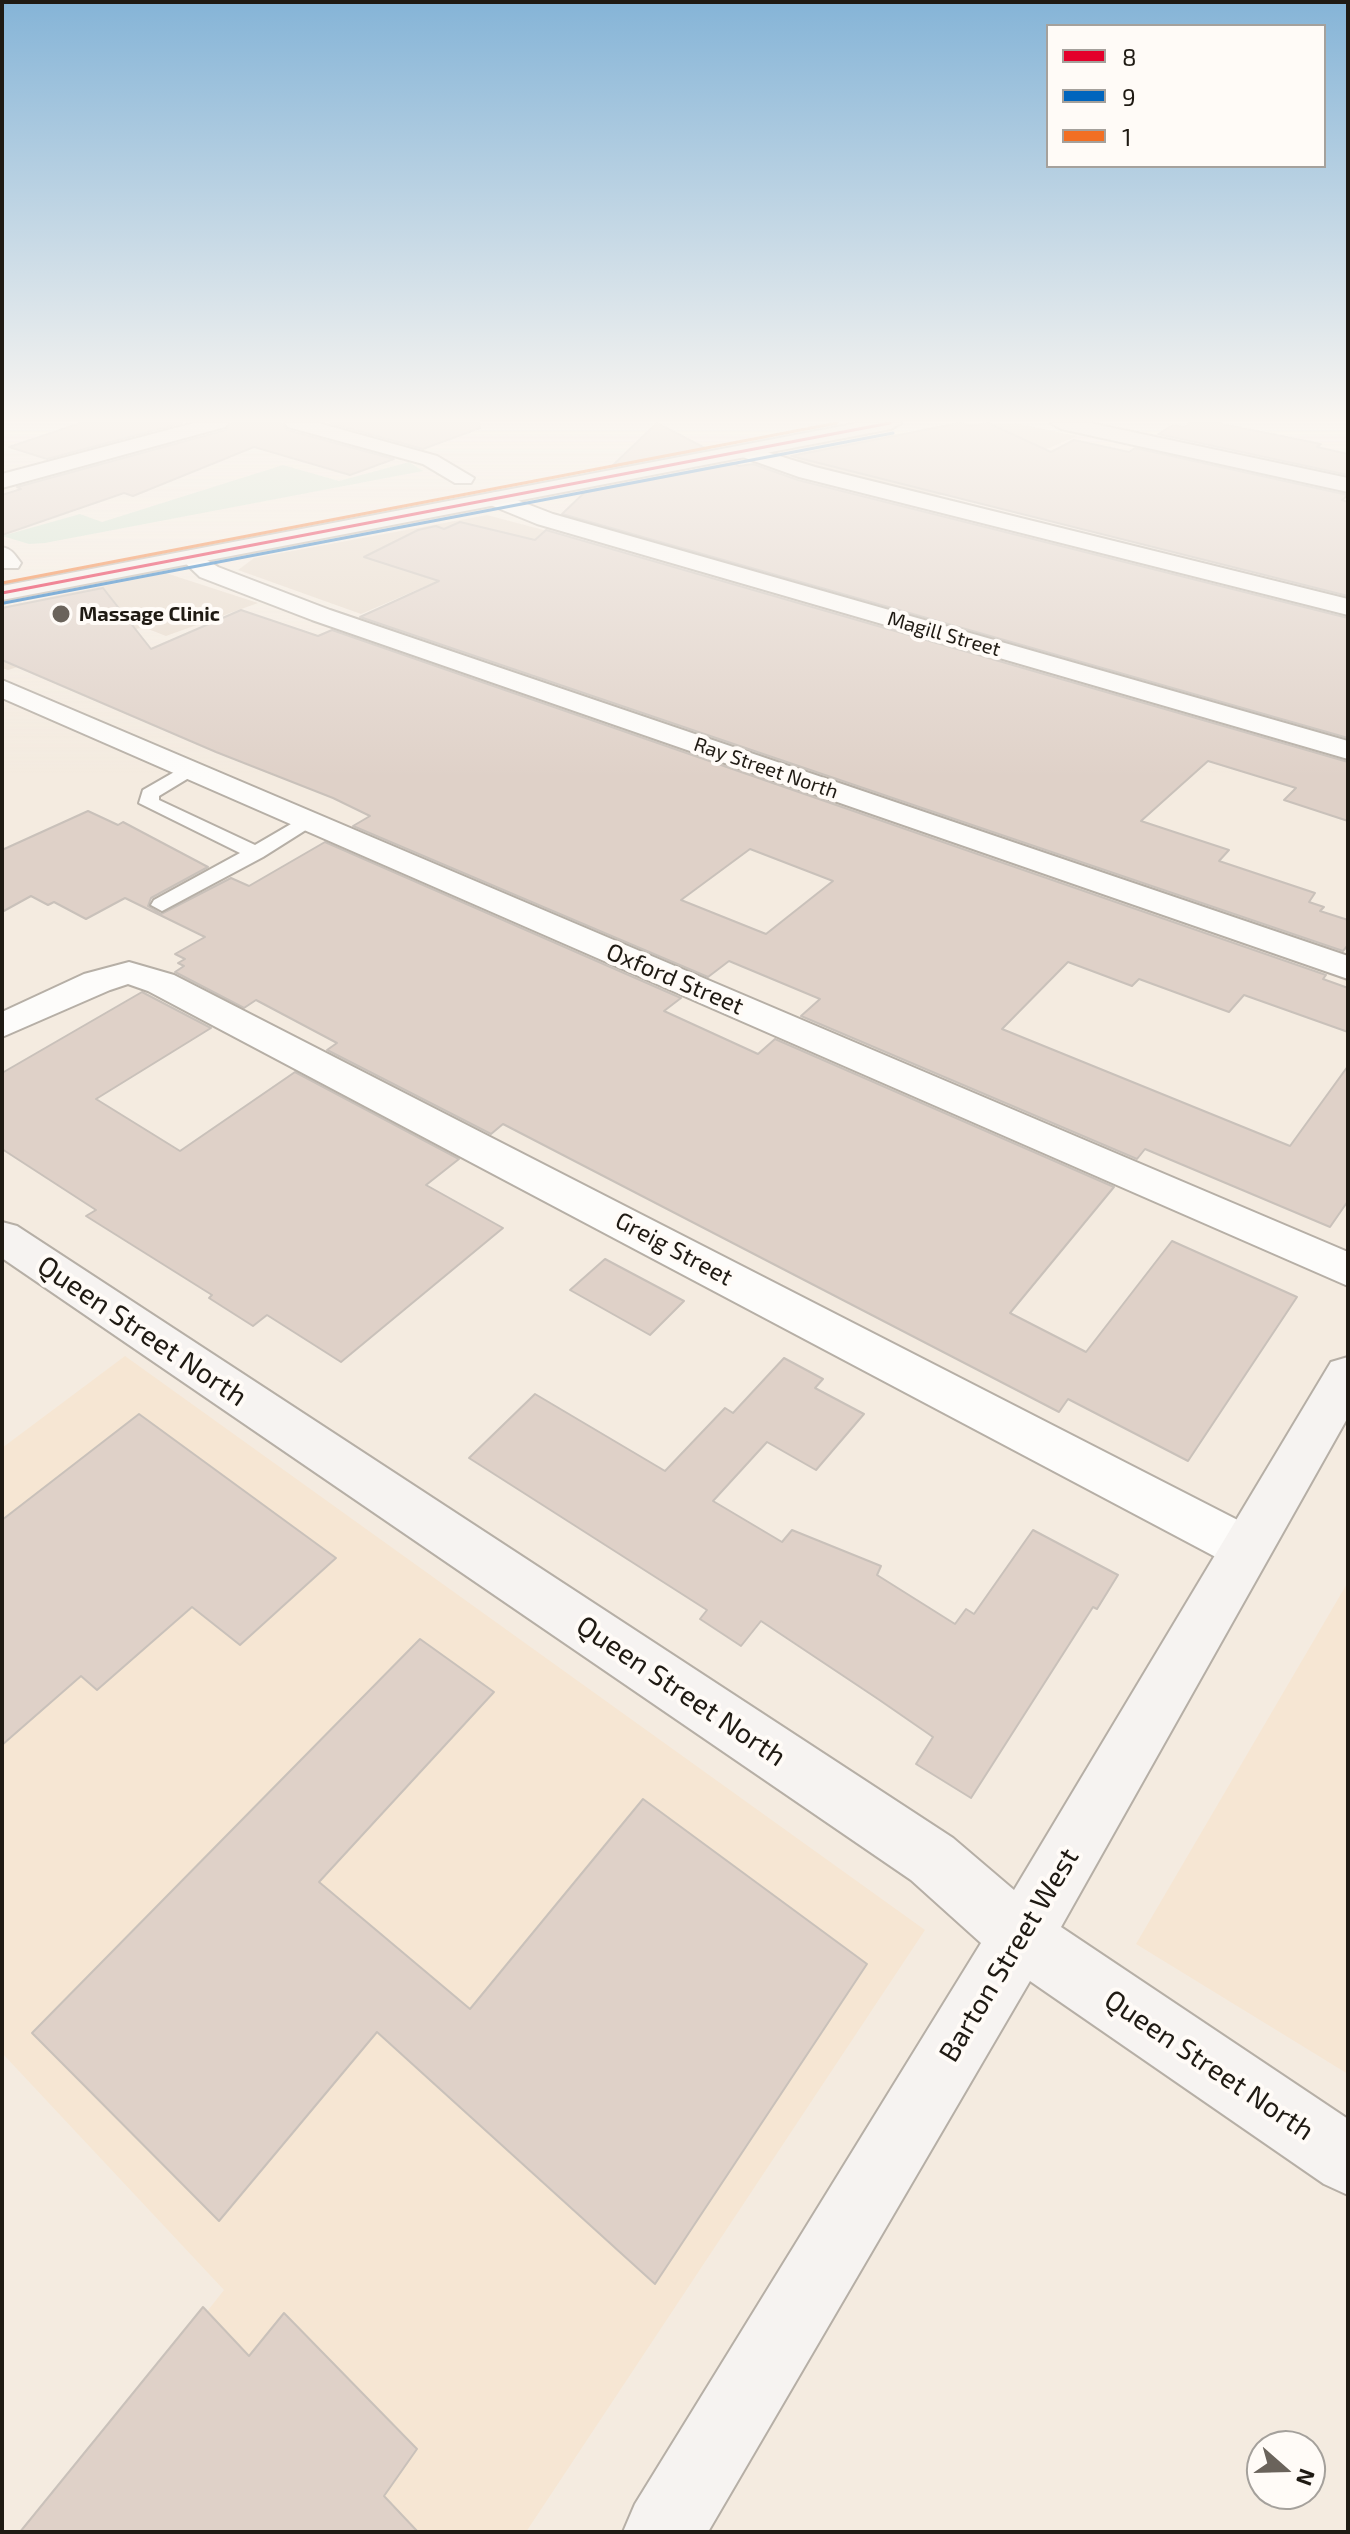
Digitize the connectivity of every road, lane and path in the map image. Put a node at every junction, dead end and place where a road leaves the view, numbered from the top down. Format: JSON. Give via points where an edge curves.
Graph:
{"nodes":[{"id":1,"x":109,"y":541,"type":"edge"},
{"id":2,"x":274,"y":541,"type":"edge"},
{"id":3,"x":622,"y":541,"type":"edge"},
{"id":4,"x":1085,"y":541,"type":"edge"},
{"id":5,"x":191,"y":557,"type":"junction"},
{"id":6,"x":4,"y":560,"type":"edge"},
{"id":7,"x":2,"y":593,"type":"edge"},
{"id":8,"x":1348,"y":607,"type":"edge"},
{"id":9,"x":2,"y":688,"type":"edge"},
{"id":10,"x":1348,"y":750,"type":"edge"},
{"id":11,"x":190,"y":769,"type":"junction"},
{"id":12,"x":310,"y":821,"type":"junction"},
{"id":13,"x":256,"y":853,"type":"junction"},
{"id":14,"x":162,"y":905,"type":"dead end"},
{"id":15,"x":1348,"y":968,"type":"edge"},
{"id":16,"x":2,"y":1026,"type":"edge"},
{"id":17,"x":2,"y":1237,"type":"edge"},
{"id":18,"x":1348,"y":1270,"type":"edge"},
{"id":19,"x":1348,"y":1375,"type":"edge"},
{"id":20,"x":1245,"y":1548,"type":"junction"},
{"id":21,"x":1021,"y":1937,"type":"junction"},
{"id":22,"x":1348,"y":2160,"type":"edge"},
{"id":23,"x":663,"y":2532,"type":"edge"}],
"edges":[{"from":1,"to":6,"type":"main road"},
{"from":2,"to":5,"type":"main road"},
{"from":3,"to":10,"type":"street","name":"Magill Street"},
{"from":4,"to":8,"type":"street"},
{"from":5,"to":7,"type":"main road"},
{"from":5,"to":15,"type":"street","name":"Ray Street North","via":[[209,572],[321,615]]},
{"from":9,"to":11,"type":"street","name":"Oxford Street"},
{"from":11,"to":12,"type":"street","name":"Oxford Street"},
{"from":11,"to":13,"type":"lane","via":[[150,794],[149,803]]},
{"from":12,"to":13,"type":"lane"},
{"from":12,"to":18,"type":"street","name":"Oxford Street"},
{"from":13,"to":14,"type":"lane"},
{"from":16,"to":20,"type":"street","name":"Greig Street","via":[[97,982],[129,973],[161,983]]},
{"from":17,"to":21,"type":"main road","name":"Queen Street North","via":[[932,1859]]},
{"from":19,"to":20,"type":"main road","name":"Barton Street West"},
{"from":20,"to":21,"type":"main road","name":"Barton Street West"},
{"from":21,"to":22,"type":"main road","name":"Queen Street North"},
{"from":21,"to":23,"type":"main road","name":"Barton Street West"}]}
